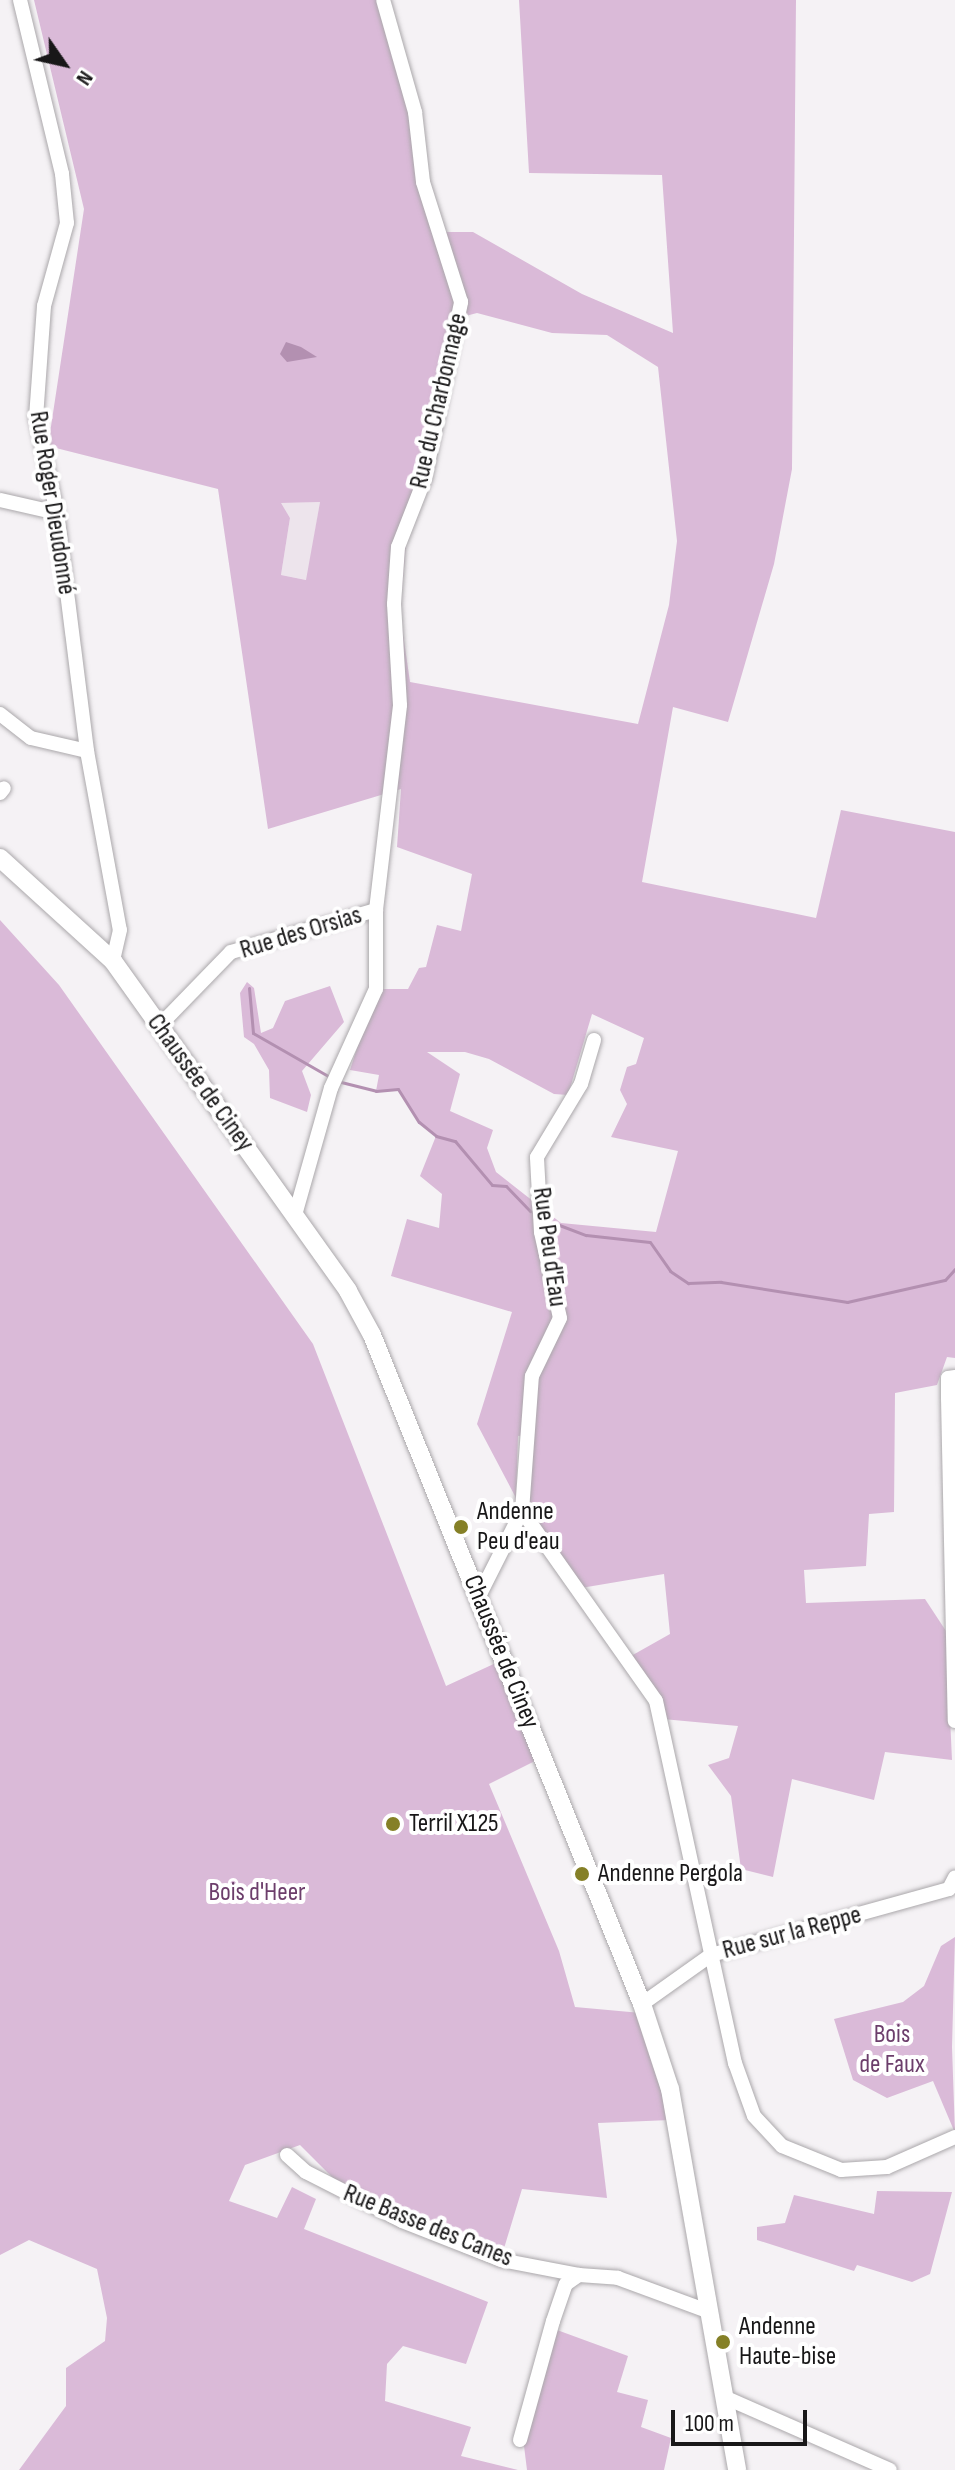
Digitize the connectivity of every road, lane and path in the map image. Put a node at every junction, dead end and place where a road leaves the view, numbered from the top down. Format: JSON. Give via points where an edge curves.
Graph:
{"nodes":[{"id":1,"x":20,"y":0,"type":"edge"},
{"id":2,"x":383,"y":0,"type":"edge"},
{"id":3,"x":0,"y":500,"type":"edge"},
{"id":4,"x":57,"y":513,"type":"junction"},
{"id":5,"x":0,"y":714,"type":"edge"},
{"id":6,"x":87,"y":751,"type":"junction"},
{"id":7,"x":0,"y":858,"type":"edge"},
{"id":8,"x":376,"y":910,"type":"junction"},
{"id":9,"x":113,"y":961,"type":"junction"},
{"id":10,"x":159,"y":1026,"type":"junction"},
{"id":11,"x":594,"y":1040,"type":"dead end"},
{"id":12,"x":295,"y":1215,"type":"junction"},
{"id":13,"x":955,"y":1377,"type":"edge"},
{"id":14,"x":522,"y":1511,"type":"junction"},
{"id":15,"x":479,"y":1596,"type":"junction"},
{"id":16,"x":955,"y":1721,"type":"edge"},
{"id":17,"x":955,"y":1882,"type":"edge"},
{"id":18,"x":711,"y":1955,"type":"junction"},
{"id":19,"x":642,"y":2004,"type":"junction"},
{"id":20,"x":955,"y":2137,"type":"edge"},
{"id":21,"x":287,"y":2155,"type":"dead end"},
{"id":22,"x":579,"y":2275,"type":"junction"},
{"id":23,"x":710,"y":2312,"type":"junction"},
{"id":24,"x":724,"y":2397,"type":"junction"},
{"id":25,"x":520,"y":2440,"type":"dead end"},
{"id":26,"x":734,"y":2467,"type":"edge"},
{"id":27,"x":890,"y":2470,"type":"edge"}],
"edges":[{"from":1,"to":4,"type":"street","name":"Rue Roger Dieudonné","via":[[62,174],[67,223],[44,306],[36,379],[42,448]]},
{"from":2,"to":8,"type":"street","name":"Rue du Charbonnage","via":[[415,112],[423,182],[461,302],[425,478],[398,547],[394,604],[400,705]]},
{"from":3,"to":4,"type":"street"},
{"from":4,"to":6,"type":"street","name":"Rue Roger Dieudonné"},
{"from":5,"to":6,"type":"street","via":[[31,738]]},
{"from":6,"to":9,"type":"street","name":"Rue Roger Dieudonné","via":[[120,930]]},
{"from":7,"to":9,"type":"main road","name":"Chaussée de Ciney"},
{"from":8,"to":10,"type":"street","name":"Rue des Orsias","via":[[231,952]]},
{"from":8,"to":12,"type":"street","via":[[376,989],[331,1088]]},
{"from":9,"to":10,"type":"main road","name":"Chaussée de Ciney"},
{"from":10,"to":12,"type":"main road","name":"Chaussée de Ciney"},
{"from":11,"to":14,"type":"street","name":"Rue Peu d'Eau","via":[[581,1084],[537,1157],[541,1232],[560,1318],[532,1376]]},
{"from":12,"to":15,"type":"main road","name":"Chaussée de Ciney","via":[[372,1335]]},
{"from":13,"to":16,"type":"street","via":[[948,1378]]},
{"from":14,"to":15,"type":"street","name":"Rue Peu d'Eau"},
{"from":14,"to":18,"type":"street","via":[[656,1701]]},
{"from":15,"to":19,"type":"main road","name":"Chaussée de Ciney"},
{"from":17,"to":18,"type":"street","name":"Rue sur la Reppe"},
{"from":18,"to":19,"type":"street","name":"Rue sur la Reppe"},
{"from":18,"to":20,"type":"street","via":[[746,2103],[782,2146],[826,2167],[873,2171]]},
{"from":19,"to":23,"type":"main road","name":"Chaussée de Ciney","via":[[670,2089]]},
{"from":21,"to":22,"type":"street","name":"Rue Basse des Canes","via":[[306,2172],[402,2221],[501,2260]]},
{"from":22,"to":23,"type":"street","name":"Rue Basse des Canes","via":[[618,2278]]},
{"from":22,"to":25,"type":"street","via":[[566,2284]]},
{"from":23,"to":24,"type":"main road","name":"Chaussée de Ciney"},
{"from":24,"to":26,"type":"main road","name":"Chaussée de Ciney"},
{"from":24,"to":27,"type":"street"}]}
